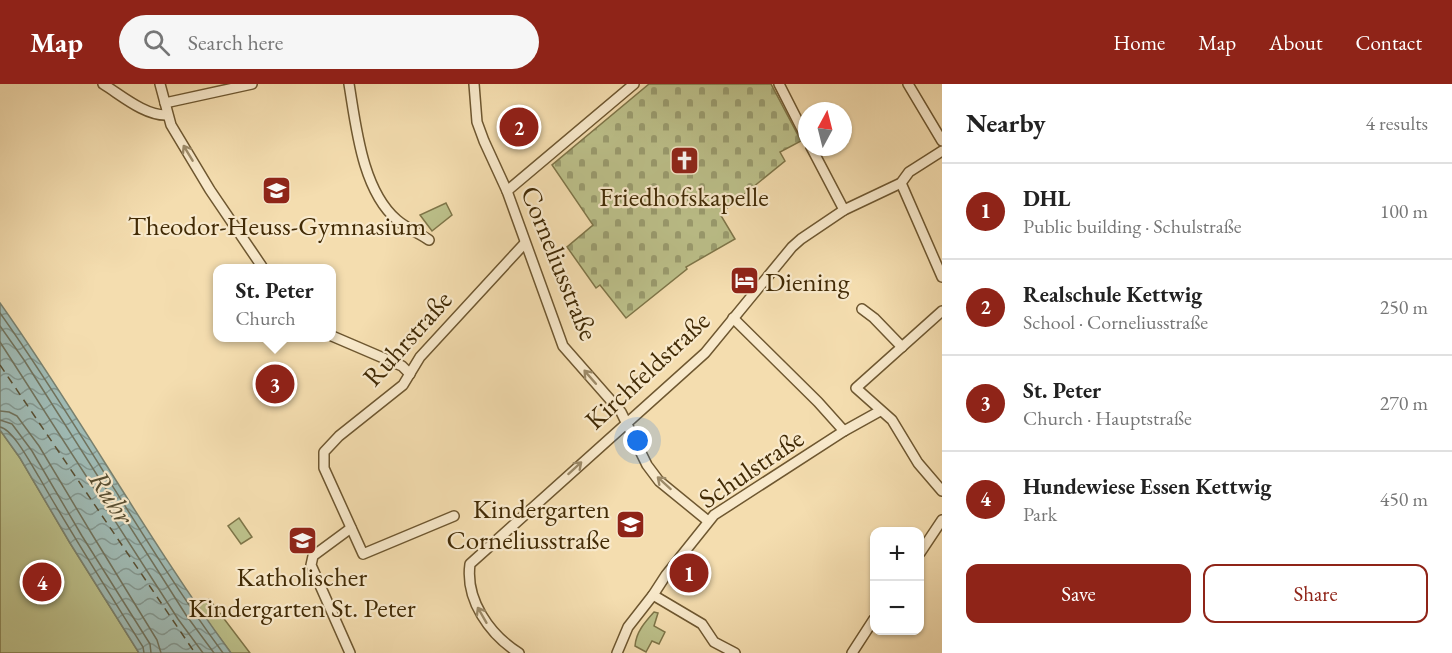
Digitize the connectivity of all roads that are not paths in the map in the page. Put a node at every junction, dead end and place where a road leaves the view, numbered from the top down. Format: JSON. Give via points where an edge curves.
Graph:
{"nodes":[{"id":1,"x":103,"y":84,"type":"edge"},
{"id":2,"x":160,"y":84,"type":"edge"},
{"id":3,"x":252,"y":84,"type":"edge"},
{"id":4,"x":349,"y":84,"type":"edge"},
{"id":5,"x":474,"y":84,"type":"edge"},
{"id":6,"x":634,"y":84,"type":"edge"},
{"id":7,"x":908,"y":84,"type":"edge"},
{"id":8,"x":783,"y":85,"type":"edge"},
{"id":9,"x":165,"y":103,"type":"junction"},
{"id":10,"x":167,"y":115,"type":"junction"},
{"id":11,"x":798,"y":119,"type":"edge"},
{"id":12,"x":942,"y":141,"type":"edge"},
{"id":13,"x":942,"y":151,"type":"edge"},
{"id":14,"x":816,"y":156,"type":"edge"},
{"id":15,"x":901,"y":183,"type":"junction"},
{"id":16,"x":507,"y":191,"type":"junction"},
{"id":17,"x":844,"y":210,"type":"junction"},
{"id":18,"x":429,"y":240,"type":"dead end"},
{"id":19,"x":525,"y":243,"type":"junction"},
{"id":20,"x":260,"y":264,"type":"edge"},
{"id":21,"x":942,"y":276,"type":"edge"},
{"id":22,"x":862,"y":309,"type":"dead end"},
{"id":23,"x":942,"y":311,"type":"edge"},
{"id":24,"x":733,"y":318,"type":"junction"},
{"id":25,"x":336,"y":338,"type":"edge"},
{"id":26,"x":902,"y":347,"type":"junction"},
{"id":27,"x":410,"y":374,"type":"junction"},
{"id":28,"x":880,"y":411,"type":"junction"},
{"id":29,"x":626,"y":423,"type":"junction"},
{"id":30,"x":844,"y":431,"type":"junction"},
{"id":31,"x":942,"y":490,"type":"edge"},
{"id":32,"x":454,"y":516,"type":"dead end"},
{"id":33,"x":942,"y":520,"type":"edge"},
{"id":34,"x":708,"y":522,"type":"junction"},
{"id":35,"x":351,"y":528,"type":"junction"},
{"id":36,"x":924,"y":547,"type":"edge"},
{"id":37,"x":653,"y":595,"type":"junction"},
{"id":38,"x":870,"y":625,"type":"edge"},
{"id":39,"x":623,"y":639,"type":"junction"},
{"id":40,"x":350,"y":653,"type":"edge"},
{"id":41,"x":519,"y":653,"type":"edge"},
{"id":42,"x":617,"y":653,"type":"edge"},
{"id":43,"x":622,"y":653,"type":"edge"},
{"id":44,"x":735,"y":653,"type":"edge"},
{"id":45,"x":852,"y":653,"type":"edge"}],
"edges":[{"from":1,"to":10,"type":"street","via":[[149,112]]},
{"from":2,"to":9,"type":"street"},
{"from":3,"to":9,"type":"street"},
{"from":4,"to":18,"type":"street","via":[[361,150],[376,192],[396,219]]},
{"from":5,"to":16,"type":"street","name":"Corneliusstraße","via":[[477,122]]},
{"from":6,"to":16,"type":"street"},
{"from":7,"to":12,"type":"street"},
{"from":8,"to":11,"type":"street"},
{"from":9,"to":10,"type":"street"},
{"from":20,"to":10,"type":"street","one_way":true,"via":[[210,190]]},
{"from":13,"to":15,"type":"street","name":"Kirchfeldstraße","via":[[909,172]]},
{"from":14,"to":17,"type":"street"},
{"from":15,"to":17,"type":"street","name":"Kirchfeldstraße"},
{"from":15,"to":21,"type":"street"},
{"from":16,"to":19,"type":"street","name":"Corneliusstraße"},
{"from":17,"to":24,"type":"street","name":"Kirchfeldstraße","via":[[792,247]]},
{"from":19,"to":27,"type":"street","name":"Ruhrstraße","via":[[420,357]]},
{"from":29,"to":19,"type":"street","name":"Corneliusstraße","one_way":true,"via":[[621,412],[563,346]]},
{"from":22,"to":26,"type":"street"},
{"from":23,"to":26,"type":"street"},
{"from":24,"to":29,"type":"street","name":"Kirchfeldstraße","via":[[705,352]]},
{"from":24,"to":30,"type":"street"},
{"from":25,"to":27,"type":"street","via":[[402,366]]},
{"from":26,"to":28,"type":"street","via":[[856,388]]},
{"from":27,"to":35,"type":"street","name":"Ruhrstraße","via":[[403,385],[324,452],[324,468]]},
{"from":28,"to":30,"type":"street","name":"Schulstraße"},
{"from":28,"to":31,"type":"street","via":[[892,420],[918,463]]},
{"from":34,"to":29,"type":"street","name":"Corneliusstraße","one_way":true,"via":[[659,481],[646,465]]},
{"from":41,"to":29,"type":"street","name":"Kirchfeldstraße","one_way":true,"via":[[501,640],[482,615],[470,588],[470,564]]},
{"from":30,"to":34,"type":"street","name":"Schulstraße"},
{"from":32,"to":35,"type":"street","name":"Ruhrstraße","via":[[363,554]]},
{"from":33,"to":36,"type":"street"},
{"from":34,"to":37,"type":"street","name":"Schulstraße"},
{"from":35,"to":40,"type":"street","via":[[313,556],[310,565]]},
{"from":37,"to":39,"type":"street","name":"Schulstraße"},
{"from":37,"to":44,"type":"street","via":[[702,624],[714,642]]},
{"from":38,"to":45,"type":"street"},
{"from":39,"to":42,"type":"street","name":"Schulstraße"},
{"from":39,"to":43,"type":"street","name":"Schulstraße"}]}
